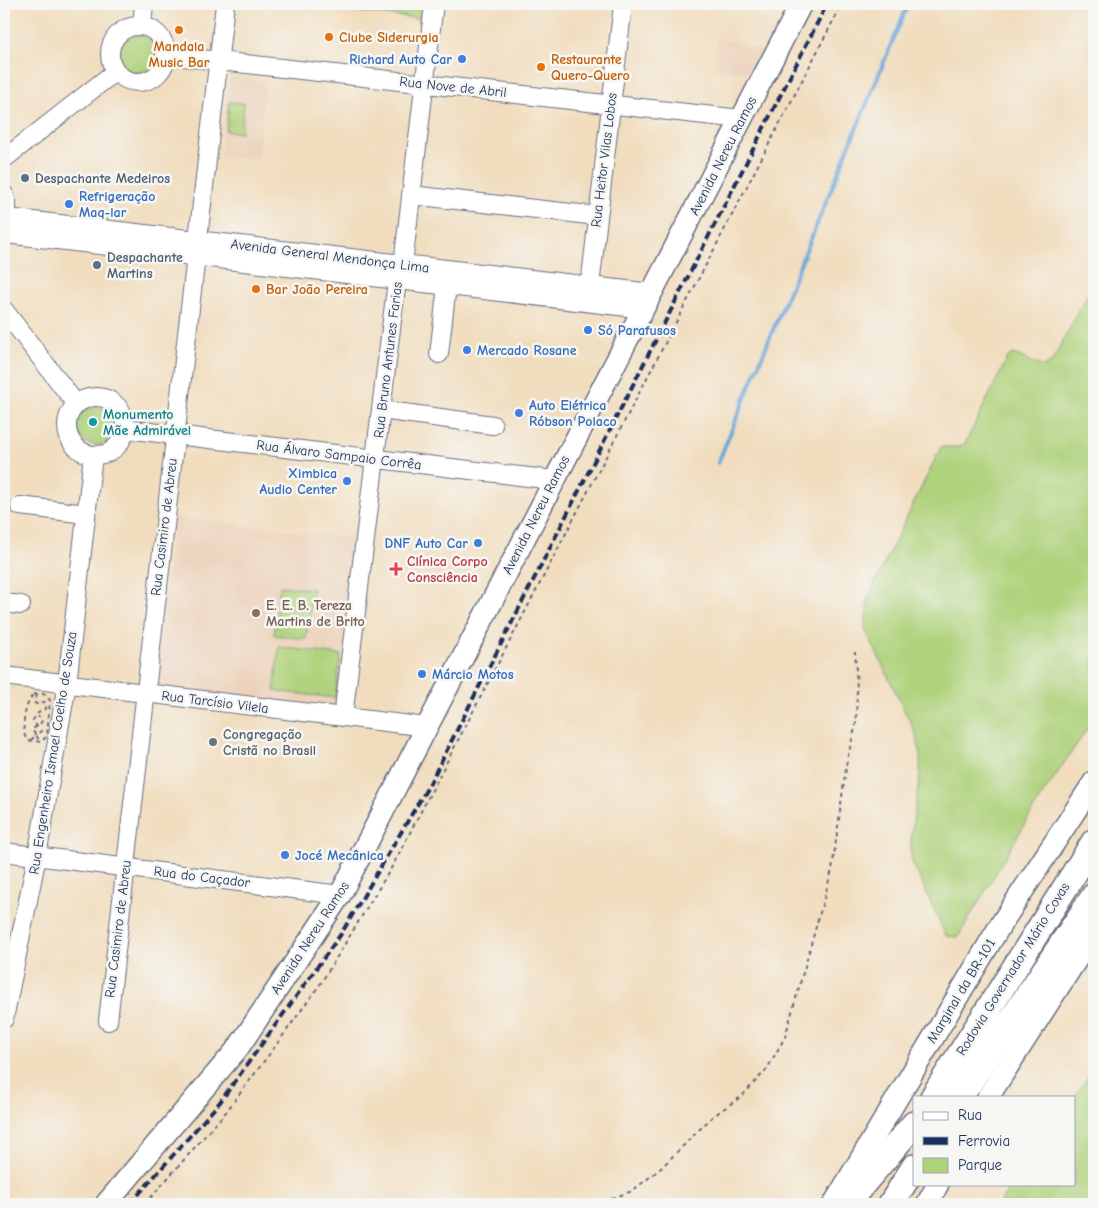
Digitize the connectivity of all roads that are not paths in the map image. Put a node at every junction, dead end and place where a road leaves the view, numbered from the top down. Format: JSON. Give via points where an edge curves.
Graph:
{"nodes":[{"id":1,"x":144,"y":4,"type":"edge"},
{"id":2,"x":225,"y":4,"type":"edge"},
{"id":3,"x":434,"y":4,"type":"edge"},
{"id":4,"x":623,"y":4,"type":"edge"},
{"id":5,"x":801,"y":4,"type":"edge"},
{"id":6,"x":142,"y":26,"type":"junction"},
{"id":7,"x":166,"y":55,"type":"junction"},
{"id":8,"x":218,"y":61,"type":"junction"},
{"id":9,"x":116,"y":71,"type":"junction"},
{"id":10,"x":424,"y":84,"type":"junction"},
{"id":11,"x":611,"y":105,"type":"junction"},
{"id":12,"x":741,"y":119,"type":"junction"},
{"id":13,"x":4,"y":159,"type":"edge"},
{"id":14,"x":4,"y":194,"type":"edge"},
{"id":15,"x":411,"y":194,"type":"junction"},
{"id":16,"x":598,"y":216,"type":"junction"},
{"id":17,"x":6,"y":232,"type":"edge"},
{"id":18,"x":197,"y":248,"type":"junction"},
{"id":19,"x":400,"y":272,"type":"junction"},
{"id":20,"x":447,"y":286,"type":"junction"},
{"id":21,"x":590,"y":286,"type":"junction"},
{"id":22,"x":648,"y":301,"type":"junction"},
{"id":23,"x":4,"y":310,"type":"edge"},
{"id":24,"x":439,"y":354,"type":"dead end"},
{"id":25,"x":76,"y":404,"type":"junction"},
{"id":26,"x":381,"y":410,"type":"junction"},
{"id":27,"x":493,"y":425,"type":"dead end"},
{"id":28,"x":125,"y":430,"type":"junction"},
{"id":29,"x":175,"y":436,"type":"junction"},
{"id":30,"x":93,"y":455,"type":"junction"},
{"id":31,"x":375,"y":459,"type":"junction"},
{"id":32,"x":554,"y":480,"type":"junction"},
{"id":33,"x":20,"y":506,"type":"dead end"},
{"id":34,"x":86,"y":514,"type":"junction"},
{"id":35,"x":4,"y":676,"type":"edge"},
{"id":36,"x":67,"y":684,"type":"junction"},
{"id":37,"x":145,"y":693,"type":"junction"},
{"id":38,"x":343,"y":717,"type":"junction"},
{"id":39,"x":426,"y":727,"type":"junction"},
{"id":40,"x":1094,"y":782,"type":"edge"},
{"id":41,"x":1094,"y":842,"type":"edge"},
{"id":42,"x":4,"y":852,"type":"edge"},
{"id":43,"x":37,"y":856,"type":"junction"},
{"id":44,"x":126,"y":867,"type":"junction"},
{"id":45,"x":340,"y":894,"type":"junction"},
{"id":46,"x":1094,"y":896,"type":"edge"},
{"id":47,"x":1094,"y":932,"type":"edge"},
{"id":48,"x":4,"y":1019,"type":"edge"},
{"id":49,"x":108,"y":1021,"type":"dead end"},
{"id":50,"x":934,"y":1096,"type":"edge"},
{"id":51,"x":961,"y":1096,"type":"edge"},
{"id":52,"x":989,"y":1096,"type":"edge"},
{"id":53,"x":913,"y":1126,"type":"edge"},
{"id":54,"x":913,"y":1127,"type":"edge"},
{"id":55,"x":913,"y":1169,"type":"edge"},
{"id":56,"x":937,"y":1186,"type":"edge"},
{"id":57,"x":106,"y":1204,"type":"edge"},
{"id":58,"x":834,"y":1204,"type":"edge"},
{"id":59,"x":846,"y":1204,"type":"edge"},
{"id":60,"x":865,"y":1204,"type":"edge"},
{"id":61,"x":890,"y":1204,"type":"edge"},
{"id":62,"x":927,"y":1204,"type":"edge"}],
"edges":[{"from":1,"to":6,"type":"street"},
{"from":2,"to":8,"type":"street","name":"Rua Casimiro de Abreu"},
{"from":3,"to":10,"type":"street","name":"Rua Bruno Antunes Farias"},
{"from":4,"to":11,"type":"street","name":"Rua Heitor Vilas Lobos"},
{"from":5,"to":12,"type":"main road","name":"Avenida Nereu Ramos"},
{"from":6,"to":7,"type":"street","via":[[157,34]]},
{"from":6,"to":9,"type":"street","via":[[126,29],[113,41],[110,58]]},
{"from":7,"to":8,"type":"street","name":"Rua Nove de Abril"},
{"from":7,"to":9,"type":"street","via":[[159,71],[144,80],[127,80]]},
{"from":8,"to":10,"type":"street","name":"Rua Nove de Abril"},
{"from":8,"to":18,"type":"street","name":"Rua Casimiro de Abreu"},
{"from":9,"to":13,"type":"street"},
{"from":10,"to":11,"type":"street","name":"Rua Nove de Abril"},
{"from":10,"to":15,"type":"street","name":"Rua Bruno Antunes Farias"},
{"from":11,"to":12,"type":"street","name":"Rua Nove de Abril"},
{"from":11,"to":16,"type":"street","name":"Rua Heitor Vilas Lobos"},
{"from":12,"to":22,"type":"main road","name":"Avenida Nereu Ramos"},
{"from":14,"to":17,"type":"street"},
{"from":15,"to":16,"type":"street"},
{"from":15,"to":19,"type":"street","name":"Rua Bruno Antunes Farias"},
{"from":16,"to":21,"type":"street","name":"Rua Heitor Vilas Lobos"},
{"from":17,"to":18,"type":"street","name":"Avenida General Mendonça Lima"},
{"from":18,"to":19,"type":"street","name":"Avenida General Mendonça Lima"},
{"from":18,"to":29,"type":"street","name":"Rua Casimiro de Abreu"},
{"from":19,"to":20,"type":"street","name":"Avenida General Mendonça Lima"},
{"from":19,"to":21,"type":"street","name":"Avenida General Mendonça Lima"},
{"from":19,"to":26,"type":"street","name":"Rua Bruno Antunes Farias"},
{"from":20,"to":22,"type":"street","name":"Avenida General Mendonça Lima"},
{"from":20,"to":24,"type":"street"},
{"from":21,"to":22,"type":"street","name":"Avenida General Mendonça Lima"},
{"from":22,"to":32,"type":"main road","name":"Avenida Nereu Ramos"},
{"from":23,"to":25,"type":"street"},
{"from":25,"to":28,"type":"street","via":[[94,397],[112,402],[124,418]]},
{"from":25,"to":30,"type":"street","via":[[70,412],[67,431],[76,447]]},
{"from":26,"to":27,"type":"street"},
{"from":26,"to":31,"type":"street","name":"Rua Bruno Antunes Farias"},
{"from":28,"to":29,"type":"street","name":"Rua Álvaro Sampaio Corrêa"},
{"from":28,"to":30,"type":"street","via":[[115,448]]},
{"from":29,"to":31,"type":"street","name":"Rua Álvaro Sampaio Corrêa"},
{"from":29,"to":37,"type":"street","name":"Rua Casimiro de Abreu"},
{"from":30,"to":34,"type":"street","name":"Rua Engenheiro Ismael Coelho de Souza"},
{"from":31,"to":32,"type":"street","name":"Rua Álvaro Sampaio Corrêa"},
{"from":31,"to":38,"type":"street","name":"Rua Bruno Antunes Farias"},
{"from":32,"to":39,"type":"main road","name":"Avenida Nereu Ramos"},
{"from":33,"to":34,"type":"street"},
{"from":34,"to":36,"type":"street","name":"Rua Engenheiro Ismael Coelho de Souza"},
{"from":35,"to":36,"type":"street","name":"Rua Tarcísio Vilela"},
{"from":36,"to":37,"type":"street","name":"Rua Tarcísio Vilela"},
{"from":36,"to":43,"type":"street","name":"Rua Engenheiro Ismael Coelho de Souza"},
{"from":37,"to":38,"type":"street","name":"Rua Tarcísio Vilela"},
{"from":37,"to":44,"type":"street","name":"Rua Casimiro de Abreu"},
{"from":38,"to":39,"type":"street","name":"Rua Tarcísio Vilela"},
{"from":39,"to":45,"type":"main road","name":"Avenida Nereu Ramos"},
{"from":40,"to":58,"type":"main road","name":"Marginal da BR-101","via":[[1001,924]]},
{"from":41,"to":50,"type":"highway","name":"Rodovia Governador Mário Covas"},
{"from":42,"to":43,"type":"street","name":"Rua do Caçador"},
{"from":43,"to":44,"type":"street","name":"Rua do Caçador"},
{"from":43,"to":48,"type":"street","name":"Rua Engenheiro Ismael Coelho de Souza"},
{"from":44,"to":45,"type":"street","name":"Rua do Caçador"},
{"from":44,"to":49,"type":"street","name":"Rua Casimiro de Abreu"},
{"from":45,"to":57,"type":"main road","name":"Avenida Nereu Ramos","via":[[238,1048]]},
{"from":46,"to":51,"type":"highway","name":"Rodovia Governador Mário Covas"},
{"from":47,"to":52,"type":"main road"},
{"from":53,"to":59,"type":"highway"},
{"from":54,"to":60,"type":"highway"},
{"from":55,"to":61,"type":"highway"},
{"from":56,"to":62,"type":"main road"}]}
